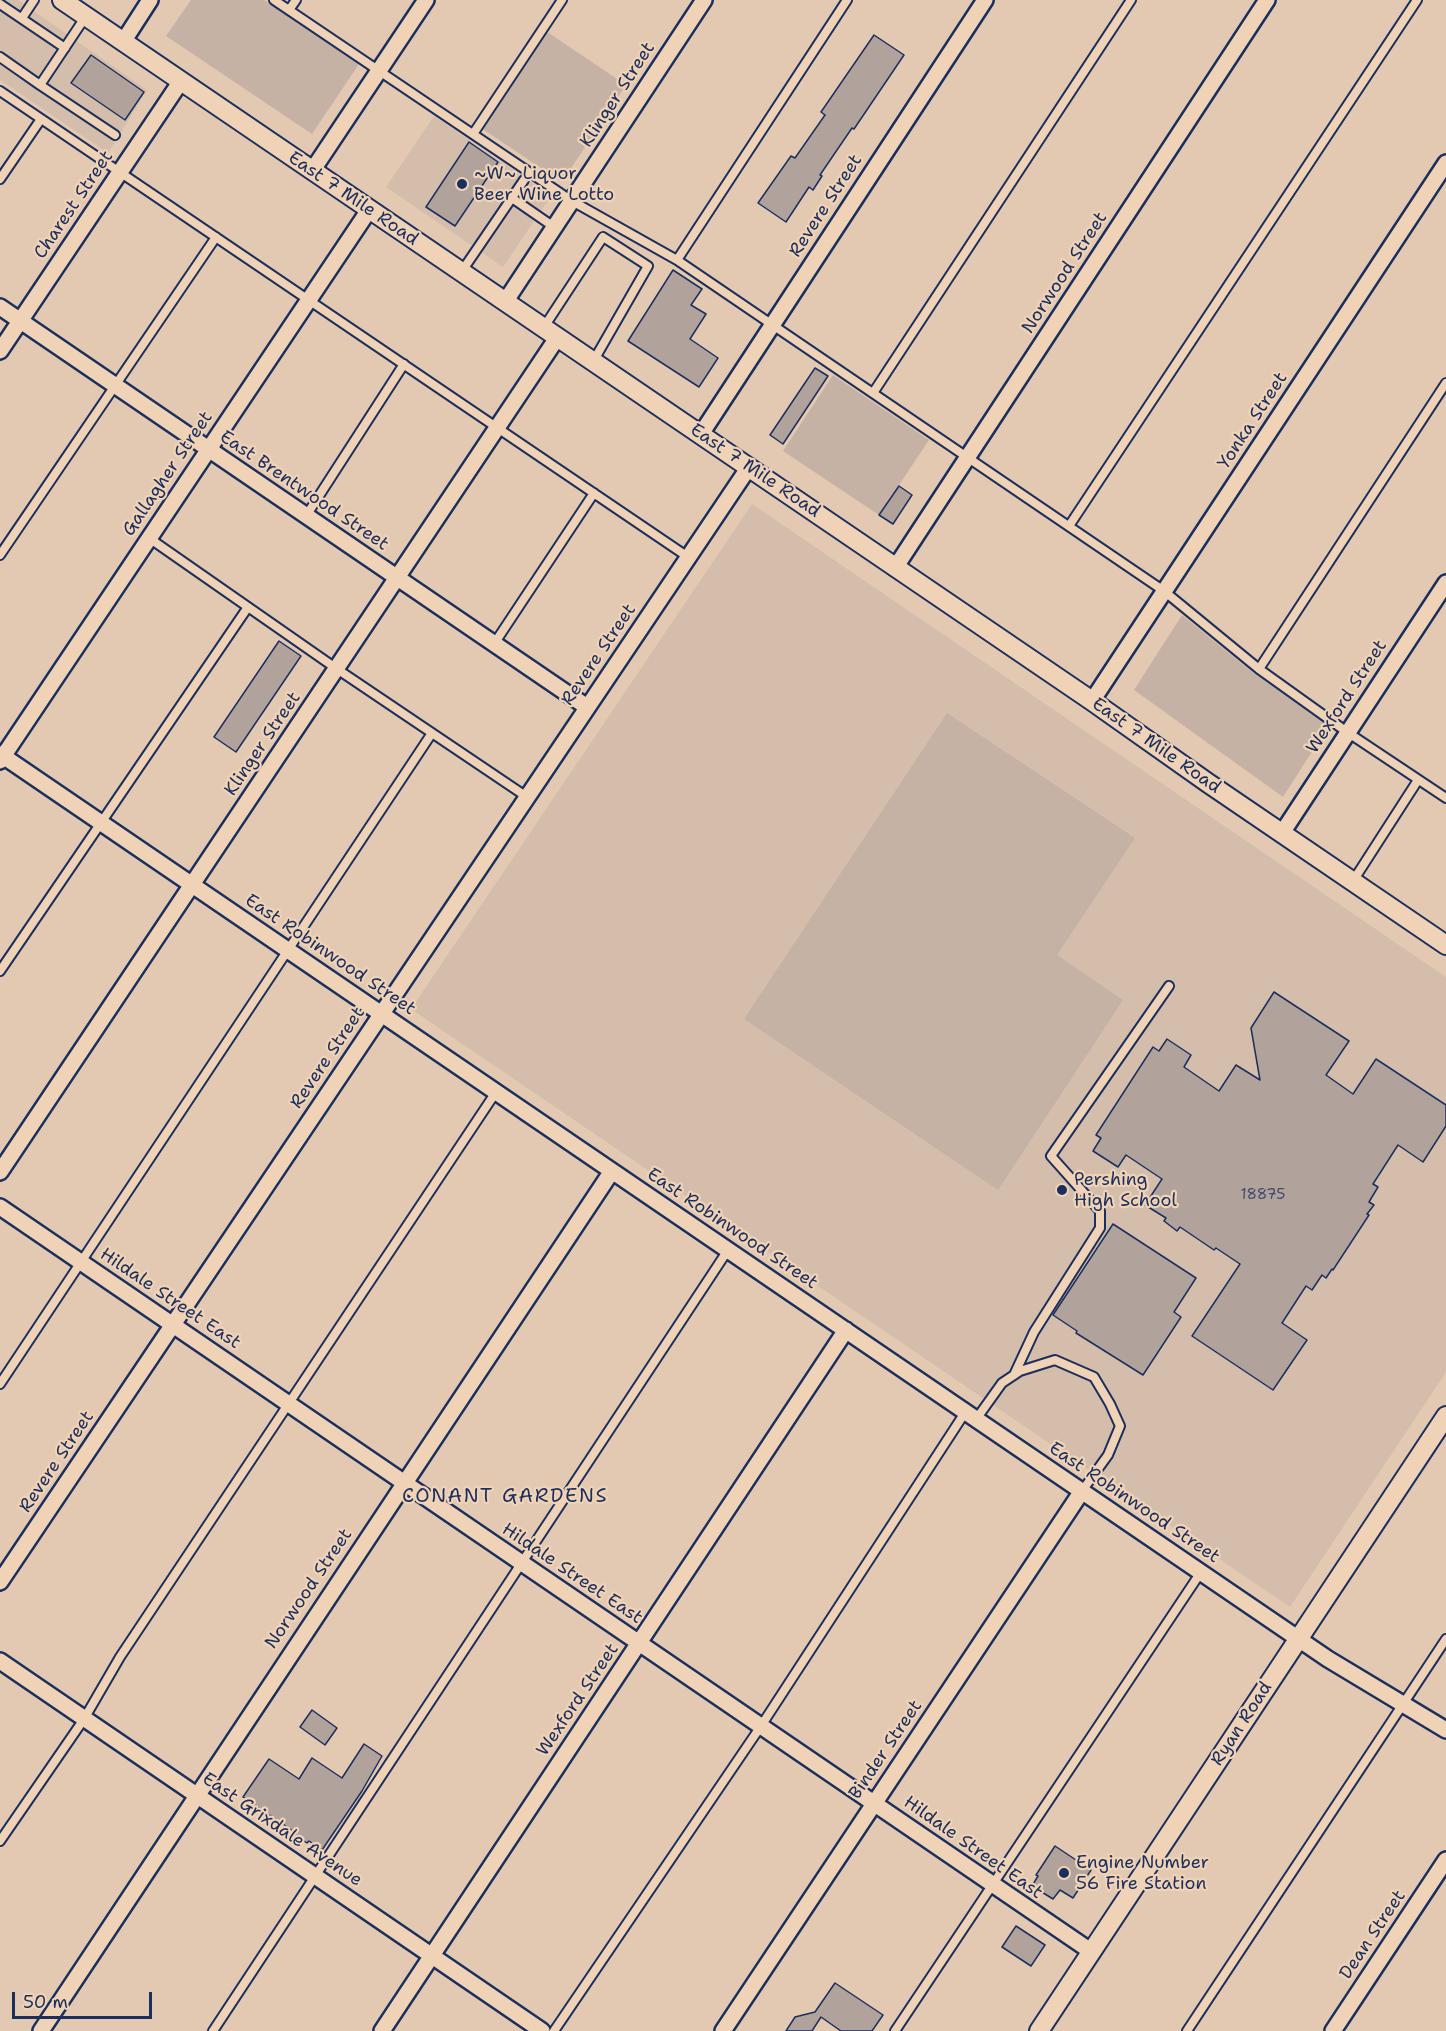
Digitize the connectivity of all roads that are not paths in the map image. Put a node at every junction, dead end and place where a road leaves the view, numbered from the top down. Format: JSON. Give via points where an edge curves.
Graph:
{"nodes":[{"id":1,"x":34,"y":0,"type":"edge"},
{"id":2,"x":62,"y":0,"type":"edge"},
{"id":3,"x":150,"y":0,"type":"edge"},
{"id":4,"x":274,"y":0,"type":"edge"},
{"id":5,"x":296,"y":0,"type":"edge"},
{"id":6,"x":426,"y":0,"type":"edge"},
{"id":7,"x":562,"y":0,"type":"edge"},
{"id":8,"x":704,"y":0,"type":"edge"},
{"id":9,"x":847,"y":0,"type":"edge"},
{"id":10,"x":985,"y":0,"type":"edge"},
{"id":11,"x":1131,"y":0,"type":"edge"},
{"id":12,"x":1267,"y":0,"type":"edge"},
{"id":13,"x":1417,"y":0,"type":"edge"},
{"id":14,"x":0,"y":4,"type":"edge"},
{"id":15,"x":289,"y":10,"type":"junction"},
{"id":16,"x":86,"y":16,"type":"junction"},
{"id":17,"x":22,"y":18,"type":"junction"},
{"id":18,"x":123,"y":42,"type":"junction"},
{"id":19,"x":65,"y":48,"type":"junction"},
{"id":20,"x":0,"y":57,"type":"edge"},
{"id":21,"x":379,"y":71,"type":"junction"},
{"id":22,"x":181,"y":81,"type":"junction"},
{"id":23,"x":40,"y":85,"type":"junction"},
{"id":24,"x":0,"y":92,"type":"edge"},
{"id":25,"x":41,"y":119,"type":"junction"},
{"id":26,"x":473,"y":134,"type":"junction"},
{"id":27,"x":115,"y":135,"type":"dead end"},
{"id":28,"x":1446,"y":163,"type":"edge"},
{"id":29,"x":312,"y":171,"type":"junction"},
{"id":30,"x":120,"y":172,"type":"junction"},
{"id":31,"x":0,"y":179,"type":"edge"},
{"id":32,"x":524,"y":180,"type":"dead end"},
{"id":33,"x":512,"y":198,"type":"junction"},
{"id":34,"x":572,"y":201,"type":"junction"},
{"id":35,"x":369,"y":210,"type":"junction"},
{"id":36,"x":554,"y":227,"type":"junction"},
{"id":37,"x":216,"y":237,"type":"junction"},
{"id":38,"x":678,"y":260,"type":"junction"},
{"id":39,"x":461,"y":273,"type":"junction"},
{"id":40,"x":309,"y":300,"type":"junction"},
{"id":41,"x":505,"y":302,"type":"junction"},
{"id":42,"x":0,"y":307,"type":"edge"},
{"id":43,"x":20,"y":321,"type":"junction"},
{"id":44,"x":772,"y":325,"type":"junction"},
{"id":45,"x":550,"y":333,"type":"junction"},
{"id":46,"x":0,"y":351,"type":"edge"},
{"id":47,"x":593,"y":362,"type":"junction"},
{"id":48,"x":404,"y":364,"type":"junction"},
{"id":49,"x":1446,"y":383,"type":"edge"},
{"id":50,"x":114,"y":385,"type":"junction"},
{"id":51,"x":873,"y":393,"type":"junction"},
{"id":52,"x":498,"y":427,"type":"junction"},
{"id":53,"x":701,"y":434,"type":"junction"},
{"id":54,"x":208,"y":450,"type":"junction"},
{"id":55,"x":968,"y":457,"type":"junction"},
{"id":56,"x":749,"y":466,"type":"junction"},
{"id":57,"x":594,"y":493,"type":"junction"},
{"id":58,"x":306,"y":516,"type":"junction"},
{"id":59,"x":1069,"y":526,"type":"junction"},
{"id":60,"x":149,"y":538,"type":"junction"},
{"id":61,"x":0,"y":555,"type":"edge"},
{"id":62,"x":688,"y":557,"type":"junction"},
{"id":63,"x":895,"y":568,"type":"junction"},
{"id":64,"x":398,"y":578,"type":"junction"},
{"id":65,"x":1446,"y":583,"type":"edge"},
{"id":66,"x":1164,"y":591,"type":"junction"},
{"id":67,"x":248,"y":607,"type":"junction"},
{"id":68,"x":494,"y":644,"type":"junction"},
{"id":69,"x":337,"y":669,"type":"junction"},
{"id":70,"x":1259,"y":669,"type":"junction"},
{"id":71,"x":1092,"y":701,"type":"junction"},
{"id":72,"x":587,"y":707,"type":"junction"},
{"id":73,"x":1347,"y":732,"type":"junction"},
{"id":74,"x":432,"y":733,"type":"junction"},
{"id":75,"x":1,"y":757,"type":"edge"},
{"id":76,"x":1418,"y":780,"type":"junction"},
{"id":77,"x":527,"y":797,"type":"junction"},
{"id":78,"x":1446,"y":798,"type":"edge"},
{"id":79,"x":101,"y":823,"type":"junction"},
{"id":80,"x":1282,"y":833,"type":"junction"},
{"id":81,"x":1353,"y":881,"type":"junction"},
{"id":82,"x":192,"y":884,"type":"junction"},
{"id":83,"x":1446,"y":945,"type":"edge"},
{"id":84,"x":289,"y":950,"type":"junction"},
{"id":85,"x":0,"y":971,"type":"edge"},
{"id":86,"x":1169,"y":986,"type":"dead end"},
{"id":87,"x":381,"y":1014,"type":"junction"},
{"id":88,"x":496,"y":1092,"type":"junction"},
{"id":89,"x":612,"y":1171,"type":"junction"},
{"id":90,"x":0,"y":1172,"type":"edge"},
{"id":91,"x":0,"y":1207,"type":"edge"},
{"id":92,"x":728,"y":1250,"type":"junction"},
{"id":93,"x":81,"y":1262,"type":"junction"},
{"id":94,"x":173,"y":1324,"type":"junction"},
{"id":95,"x":846,"y":1330,"type":"junction"},
{"id":96,"x":1014,"y":1375,"type":"junction"},
{"id":97,"x":0,"y":1384,"type":"edge"},
{"id":98,"x":289,"y":1404,"type":"junction"},
{"id":99,"x":971,"y":1414,"type":"junction"},
{"id":100,"x":1446,"y":1416,"type":"edge"},
{"id":101,"x":404,"y":1482,"type":"junction"},
{"id":102,"x":1082,"y":1491,"type":"junction"},
{"id":103,"x":523,"y":1564,"type":"junction"},
{"id":104,"x":1201,"y":1572,"type":"junction"},
{"id":105,"x":0,"y":1582,"type":"edge"},
{"id":106,"x":1298,"y":1639,"type":"junction"},
{"id":107,"x":1446,"y":1639,"type":"edge"},
{"id":108,"x":639,"y":1643,"type":"junction"},
{"id":109,"x":0,"y":1661,"type":"edge"},
{"id":110,"x":1402,"y":1704,"type":"junction"},
{"id":111,"x":84,"y":1719,"type":"junction"},
{"id":112,"x":761,"y":1726,"type":"junction"},
{"id":113,"x":1446,"y":1730,"type":"edge"},
{"id":114,"x":196,"y":1795,"type":"junction"},
{"id":115,"x":874,"y":1803,"type":"junction"},
{"id":116,"x":0,"y":1841,"type":"edge"},
{"id":117,"x":1446,"y":1860,"type":"edge"},
{"id":118,"x":315,"y":1876,"type":"junction"},
{"id":119,"x":991,"y":1885,"type":"junction"},
{"id":120,"x":1092,"y":1952,"type":"junction"},
{"id":121,"x":432,"y":1956,"type":"junction"},
{"id":122,"x":1042,"y":2030,"type":"edge"},
{"id":123,"x":41,"y":2031,"type":"edge"},
{"id":124,"x":213,"y":2031,"type":"edge"},
{"id":125,"x":382,"y":2031,"type":"edge"},
{"id":126,"x":542,"y":2031,"type":"edge"},
{"id":127,"x":554,"y":2031,"type":"edge"},
{"id":128,"x":723,"y":2031,"type":"edge"},
{"id":129,"x":896,"y":2031,"type":"edge"},
{"id":130,"x":1187,"y":2031,"type":"edge"},
{"id":131,"x":1333,"y":2031,"type":"edge"}],
"edges":[{"from":1,"to":17,"type":"lane"},
{"from":2,"to":16,"type":"street","name":"East 7 Mile Road"},
{"from":3,"to":18,"type":"street"},
{"from":4,"to":15,"type":"lane"},
{"from":5,"to":15,"type":"lane"},
{"from":6,"to":21,"type":"street"},
{"from":7,"to":26,"type":"lane"},
{"from":8,"to":34,"type":"street","name":"Klinger Street"},
{"from":9,"to":38,"type":"lane"},
{"from":10,"to":44,"type":"street","name":"Revere Street"},
{"from":11,"to":51,"type":"lane"},
{"from":12,"to":55,"type":"street","name":"Norwood Street"},
{"from":13,"to":59,"type":"lane"},
{"from":14,"to":17,"type":"lane"},
{"from":15,"to":21,"type":"lane"},
{"from":16,"to":18,"type":"street","name":"East 7 Mile Road"},
{"from":16,"to":19,"type":"lane"},
{"from":17,"to":19,"type":"lane"},
{"from":18,"to":22,"type":"street","name":"East 7 Mile Road"},
{"from":19,"to":23,"type":"lane"},
{"from":20,"to":23,"type":"lane"},
{"from":21,"to":26,"type":"lane"},
{"from":21,"to":29,"type":"street"},
{"from":22,"to":29,"type":"street","name":"East 7 Mile Road"},
{"from":22,"to":30,"type":"street","name":"Charest Street"},
{"from":23,"to":27,"type":"lane"},
{"from":24,"to":25,"type":"lane"},
{"from":25,"to":30,"type":"lane"},
{"from":25,"to":31,"type":"lane"},
{"from":26,"to":34,"type":"lane"},
{"from":28,"to":66,"type":"street","name":"Yonka Street"},
{"from":29,"to":35,"type":"street","name":"East 7 Mile Road"},
{"from":30,"to":37,"type":"lane"},
{"from":30,"to":43,"type":"street","name":"Charest Street"},
{"from":32,"to":33,"type":"lane"},
{"from":33,"to":36,"type":"lane"},
{"from":33,"to":39,"type":"lane"},
{"from":34,"to":36,"type":"street","name":"Klinger Street"},
{"from":34,"to":38,"type":"lane"},
{"from":35,"to":39,"type":"street","name":"East 7 Mile Road"},
{"from":35,"to":40,"type":"street","name":"Gallagher Street"},
{"from":36,"to":41,"type":"street","name":"Klinger Street"},
{"from":37,"to":40,"type":"lane"},
{"from":37,"to":50,"type":"lane"},
{"from":38,"to":44,"type":"lane"},
{"from":39,"to":41,"type":"street","name":"East 7 Mile Road"},
{"from":40,"to":48,"type":"lane"},
{"from":40,"to":54,"type":"street","name":"Gallagher Street"},
{"from":41,"to":45,"type":"street","name":"East 7 Mile Road"},
{"from":42,"to":43,"type":"street","name":"East Brentwood Street"},
{"from":43,"to":46,"type":"street","name":"Charest Street"},
{"from":43,"to":50,"type":"street","name":"East Brentwood Street"},
{"from":44,"to":51,"type":"lane"},
{"from":44,"to":53,"type":"street","name":"Revere Street"},
{"from":45,"to":47,"type":"street","name":"East 7 Mile Road"},
{"from":45,"to":47,"type":"lane","via":[[603,237],[648,266]]},
{"from":45,"to":52,"type":"street","name":"Klinger Street"},
{"from":47,"to":53,"type":"street","name":"East 7 Mile Road"},
{"from":48,"to":52,"type":"lane"},
{"from":48,"to":58,"type":"lane"},
{"from":49,"to":70,"type":"lane"},
{"from":50,"to":54,"type":"street","name":"East Brentwood Street"},
{"from":50,"to":61,"type":"lane"},
{"from":51,"to":55,"type":"lane"},
{"from":52,"to":57,"type":"lane"},
{"from":52,"to":64,"type":"street","name":"Klinger Street"},
{"from":53,"to":56,"type":"street","name":"East 7 Mile Road"},
{"from":54,"to":58,"type":"street","name":"East Brentwood Street"},
{"from":54,"to":60,"type":"street","name":"Gallagher Street"},
{"from":55,"to":59,"type":"lane"},
{"from":55,"to":63,"type":"street","name":"Norwood Street"},
{"from":56,"to":62,"type":"street","name":"Revere Street"},
{"from":56,"to":63,"type":"street","name":"East 7 Mile Road"},
{"from":57,"to":62,"type":"lane"},
{"from":57,"to":68,"type":"lane"},
{"from":58,"to":64,"type":"street","name":"East Brentwood Street"},
{"from":59,"to":66,"type":"lane"},
{"from":60,"to":67,"type":"lane"},
{"from":60,"to":75,"type":"street","name":"Gallagher Street"},
{"from":62,"to":72,"type":"street","name":"Revere Street"},
{"from":63,"to":71,"type":"street","name":"East 7 Mile Road"},
{"from":64,"to":68,"type":"street","name":"East Brentwood Street"},
{"from":64,"to":69,"type":"street","name":"Klinger Street"},
{"from":65,"to":73,"type":"street","name":"Wexford Street"},
{"from":66,"to":70,"type":"lane"},
{"from":66,"to":71,"type":"street","name":"Yonka Street"},
{"from":67,"to":69,"type":"lane"},
{"from":67,"to":79,"type":"lane"},
{"from":68,"to":72,"type":"street","name":"East Brentwood Street"},
{"from":69,"to":74,"type":"lane"},
{"from":69,"to":82,"type":"street","name":"Klinger Street"},
{"from":70,"to":73,"type":"lane"},
{"from":71,"to":80,"type":"street","name":"East 7 Mile Road"},
{"from":72,"to":77,"type":"street","name":"Revere Street"},
{"from":73,"to":76,"type":"lane"},
{"from":73,"to":80,"type":"street","name":"Wexford Street"},
{"from":74,"to":77,"type":"lane"},
{"from":74,"to":84,"type":"lane"},
{"from":75,"to":79,"type":"street","name":"East Robinwood Street"},
{"from":76,"to":78,"type":"lane"},
{"from":76,"to":81,"type":"lane"},
{"from":77,"to":87,"type":"street","name":"Revere Street"},
{"from":79,"to":82,"type":"street","name":"East Robinwood Street"},
{"from":79,"to":85,"type":"lane"},
{"from":80,"to":81,"type":"street","name":"East 7 Mile Road"},
{"from":81,"to":83,"type":"street","name":"East 7 Mile Road"},
{"from":82,"to":84,"type":"street","name":"East Robinwood Street"},
{"from":82,"to":90,"type":"street","name":"Klinger Street"},
{"from":84,"to":87,"type":"street","name":"East Robinwood Street"},
{"from":84,"to":93,"type":"lane"},
{"from":86,"to":96,"type":"lane","via":[[1051,1156],[1100,1211],[1100,1228],[1034,1332]]},
{"from":87,"to":88,"type":"street","name":"East Robinwood Street"},
{"from":87,"to":94,"type":"street","name":"Revere Street"},
{"from":88,"to":89,"type":"street","name":"East Robinwood Street"},
{"from":88,"to":98,"type":"lane"},
{"from":89,"to":92,"type":"street","name":"East Robinwood Street"},
{"from":89,"to":101,"type":"street","name":"Norwood Street"},
{"from":91,"to":93,"type":"street","name":"Hildale Street East"},
{"from":92,"to":95,"type":"street","name":"East Robinwood Street"},
{"from":92,"to":103,"type":"lane"},
{"from":93,"to":94,"type":"street","name":"Hildale Street East"},
{"from":93,"to":97,"type":"lane"},
{"from":94,"to":98,"type":"street","name":"Hildale Street East"},
{"from":94,"to":105,"type":"street","name":"Revere Street"},
{"from":95,"to":99,"type":"street","name":"East Robinwood Street"},
{"from":95,"to":108,"type":"street","name":"Wexford Street"},
{"from":96,"to":99,"type":"lane"},
{"from":96,"to":102,"type":"lane","via":[[1055,1360],[1094,1377],[1110,1404],[1120,1426],[1108,1455]]},
{"from":98,"to":101,"type":"street","name":"Hildale Street East"},
{"from":98,"to":111,"type":"lane","via":[[120,1657]]},
{"from":99,"to":102,"type":"street","name":"East Robinwood Street"},
{"from":99,"to":112,"type":"lane"},
{"from":100,"to":106,"type":"street","name":"Ryan Road"},
{"from":101,"to":103,"type":"street","name":"Hildale Street East"},
{"from":101,"to":114,"type":"street","name":"Norwood Street"},
{"from":102,"to":104,"type":"street","name":"East Robinwood Street"},
{"from":102,"to":115,"type":"street","name":"Binder Street"},
{"from":103,"to":108,"type":"street","name":"Hildale Street East"},
{"from":103,"to":118,"type":"lane"},
{"from":104,"to":106,"type":"street","name":"East Robinwood Street"},
{"from":104,"to":119,"type":"lane"},
{"from":106,"to":110,"type":"street","name":"East Robinwood Street"},
{"from":106,"to":120,"type":"street","name":"Ryan Road"},
{"from":107,"to":110,"type":"lane"},
{"from":108,"to":112,"type":"street","name":"Hildale Street East"},
{"from":108,"to":121,"type":"street","name":"Wexford Street"},
{"from":109,"to":111,"type":"street","name":"East Grixdale Avenue"},
{"from":110,"to":113,"type":"street","name":"East Robinwood Street"},
{"from":110,"to":130,"type":"lane"},
{"from":111,"to":114,"type":"street","name":"East Grixdale Avenue"},
{"from":111,"to":116,"type":"lane"},
{"from":112,"to":115,"type":"street","name":"Hildale Street East"},
{"from":112,"to":127,"type":"lane"},
{"from":114,"to":118,"type":"street","name":"East Grixdale Avenue"},
{"from":114,"to":123,"type":"street","name":"Norwood Street"},
{"from":115,"to":119,"type":"street","name":"Hildale Street East"},
{"from":115,"to":128,"type":"street","name":"Binder Street"},
{"from":117,"to":131,"type":"street","name":"Dean Street"},
{"from":118,"to":121,"type":"street","name":"East Grixdale Avenue"},
{"from":118,"to":124,"type":"lane"},
{"from":119,"to":120,"type":"street","name":"Hildale Street East"},
{"from":119,"to":129,"type":"lane"},
{"from":120,"to":122,"type":"street","name":"Ryan Road"},
{"from":121,"to":125,"type":"street","name":"Wexford Street"},
{"from":121,"to":126,"type":"street","name":"East Grixdale Avenue"}]}
